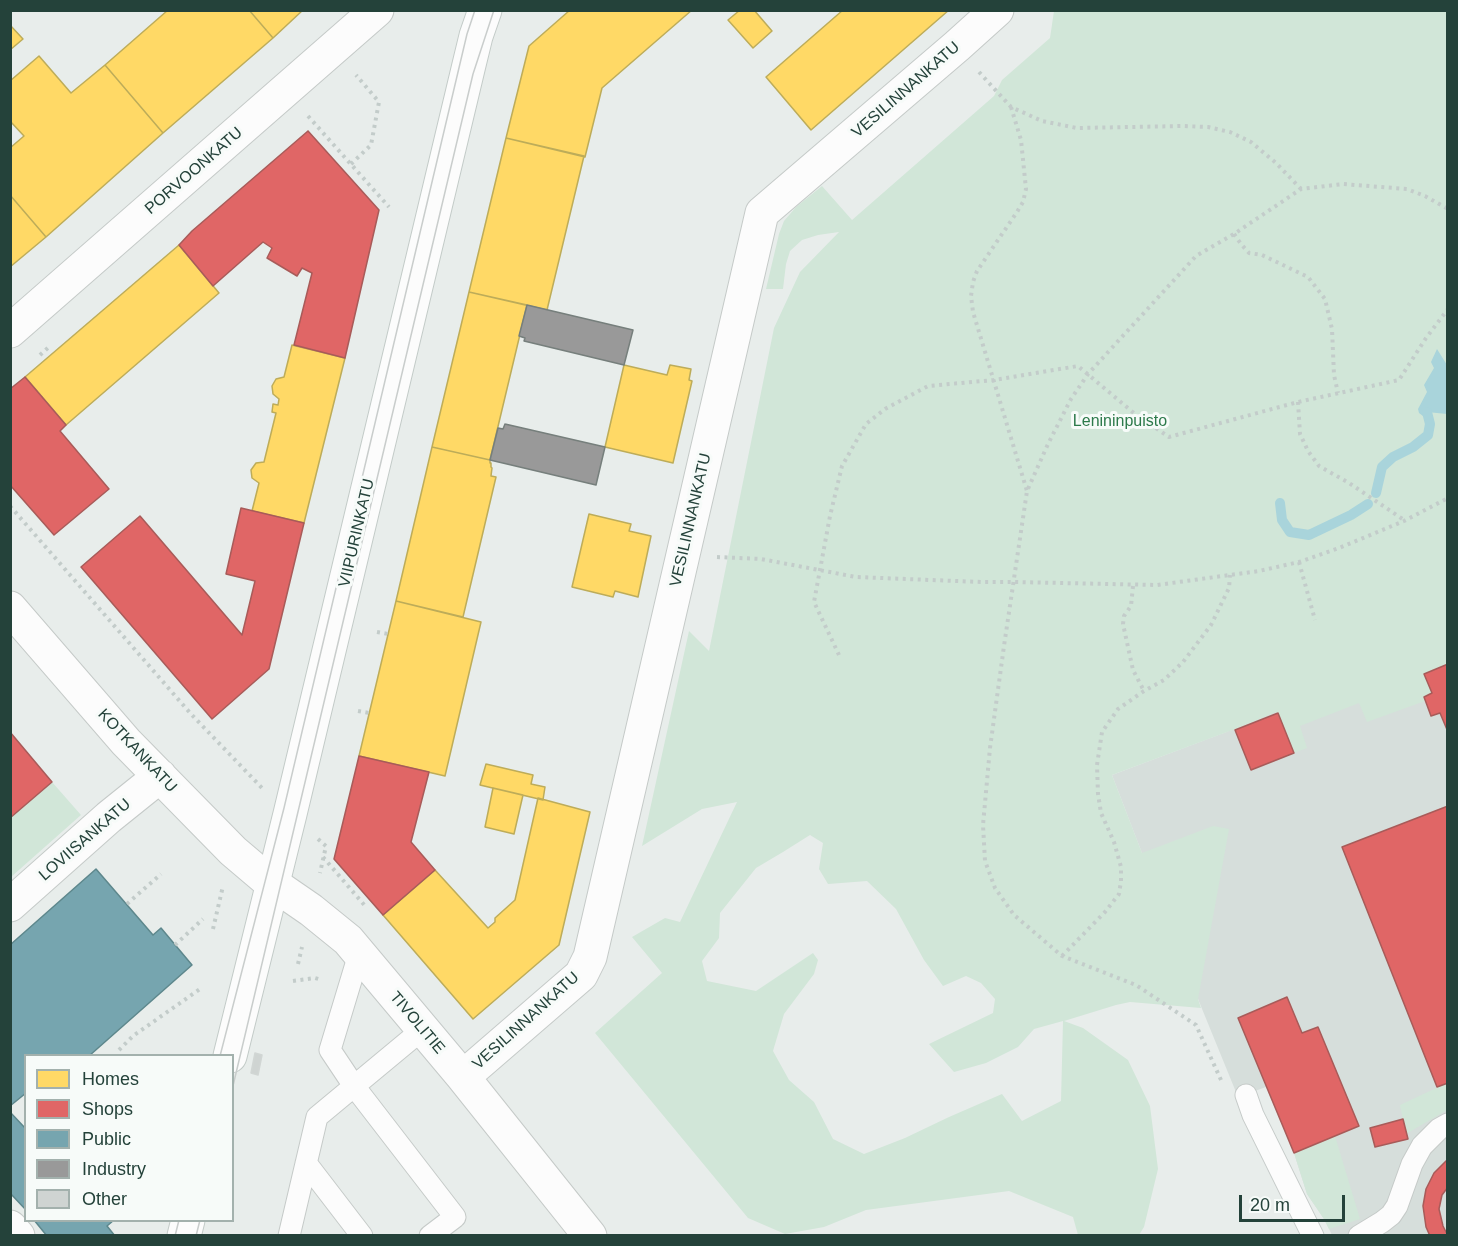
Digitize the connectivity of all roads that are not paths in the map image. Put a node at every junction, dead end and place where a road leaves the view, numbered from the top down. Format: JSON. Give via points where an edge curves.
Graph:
{"nodes":[{"id":1,"x":377,"y":10,"type":"edge"},
{"id":2,"x":485,"y":10,"type":"edge"},
{"id":3,"x":997,"y":10,"type":"edge"},
{"id":4,"x":10,"y":330,"type":"edge"},
{"id":5,"x":10,"y":608,"type":"edge"},
{"id":6,"x":160,"y":776,"type":"junction"},
{"id":7,"x":273,"y":884,"type":"junction"},
{"id":8,"x":10,"y":905,"type":"edge"},
{"id":9,"x":359,"y":954,"type":"junction"},
{"id":10,"x":423,"y":1029,"type":"junction"},
{"id":11,"x":230,"y":1054,"type":"edge"},
{"id":12,"x":463,"y":1077,"type":"junction"},
{"id":13,"x":354,"y":1086,"type":"junction"},
{"id":14,"x":1246,"y":1095,"type":"dead end"},
{"id":15,"x":1448,"y":1124,"type":"edge"},
{"id":16,"x":306,"y":1163,"type":"junction"},
{"id":17,"x":10,"y":1227,"type":"edge"},
{"id":18,"x":18,"y":1236,"type":"edge"},
{"id":19,"x":289,"y":1236,"type":"edge"},
{"id":20,"x":362,"y":1236,"type":"edge"},
{"id":21,"x":430,"y":1236,"type":"edge"},
{"id":22,"x":590,"y":1236,"type":"edge"},
{"id":23,"x":1312,"y":1236,"type":"edge"},
{"id":24,"x":1359,"y":1236,"type":"edge"}],
"edges":[{"from":1,"to":4,"type":"street","name":"PORVOONKATU"},
{"from":2,"to":7,"type":"street","name":"VIIPURINKATU"},
{"from":3,"to":12,"type":"street","name":"VESILINNANKATU","via":[[762,213],[590,957],[581,975]]},
{"from":5,"to":6,"type":"street","name":"KOTKANKATU"},
{"from":6,"to":7,"type":"street","name":"KOTKANKATU","via":[[233,851]]},
{"from":6,"to":8,"type":"street","name":"LOVIISANKATU"},
{"from":7,"to":9,"type":"street","name":"TIVOLITIE","via":[[348,940]]},
{"from":7,"to":11,"type":"street","name":"VIIPURINKATU"},
{"from":9,"to":10,"type":"street","name":"TIVOLITIE"},
{"from":9,"to":13,"type":"lane","via":[[330,1050]]},
{"from":10,"to":12,"type":"street","name":"TIVOLITIE"},
{"from":10,"to":13,"type":"lane"},
{"from":12,"to":22,"type":"street","name":"TIVOLITIE"},
{"from":13,"to":16,"type":"lane","via":[[317,1117]]},
{"from":13,"to":21,"type":"lane","via":[[455,1217]]},
{"from":14,"to":23,"type":"lane"},
{"from":15,"to":24,"type":"lane","via":[[1422,1146],[1391,1215]]},
{"from":16,"to":19,"type":"lane"},
{"from":16,"to":20,"type":"lane"},
{"from":17,"to":18,"type":"street"}]}
